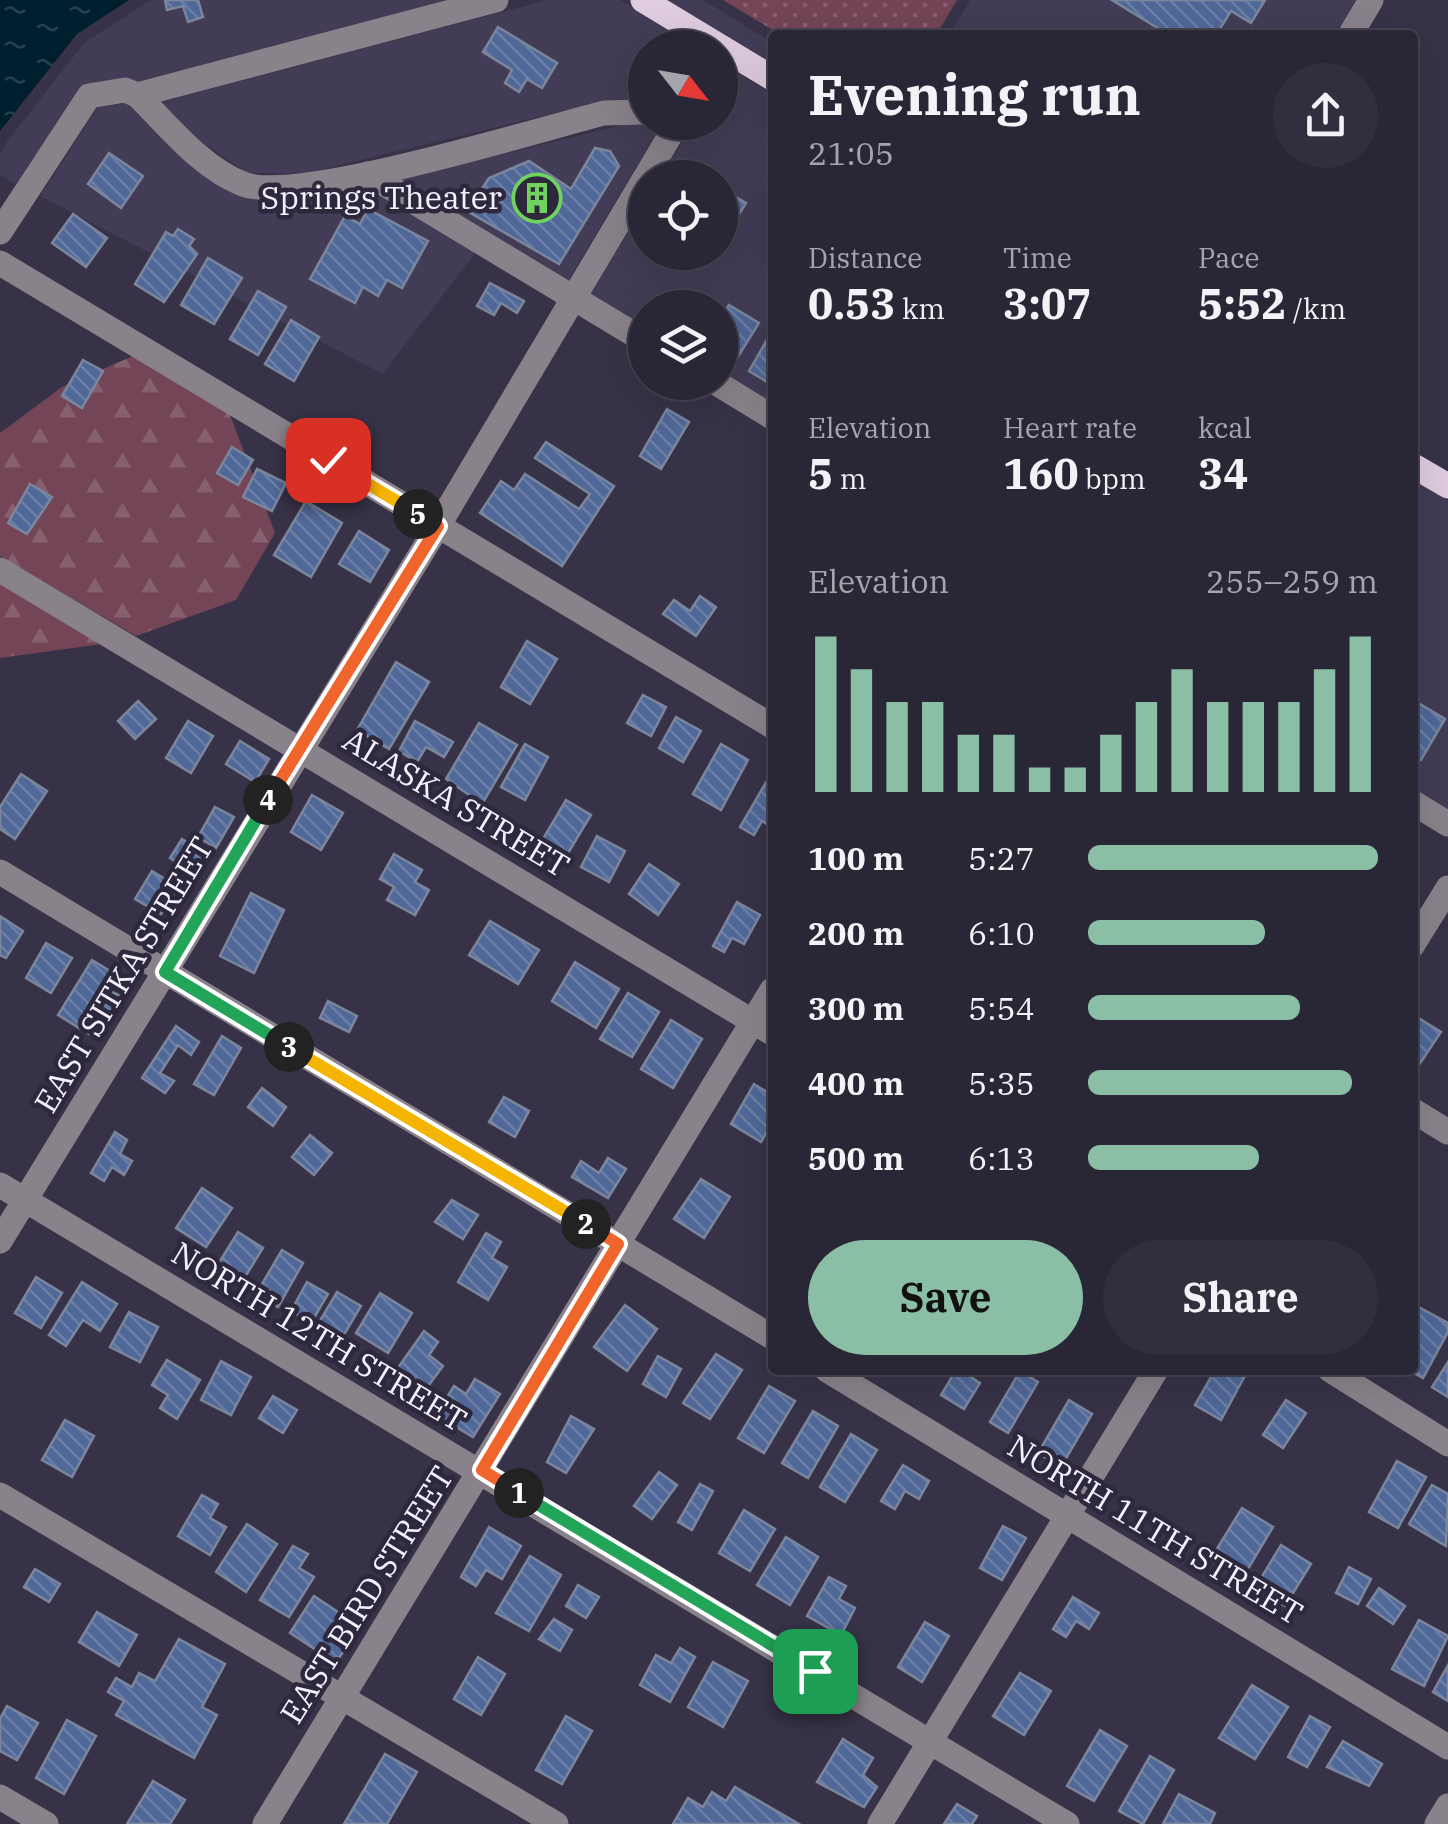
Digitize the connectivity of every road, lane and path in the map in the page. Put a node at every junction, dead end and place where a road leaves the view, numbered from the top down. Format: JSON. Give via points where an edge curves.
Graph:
{"nodes":[{"id":1,"x":496,"y":0,"type":"edge"},
{"id":2,"x":643,"y":0,"type":"edge"},
{"id":3,"x":1371,"y":0,"type":"edge"},
{"id":4,"x":689,"y":30,"type":"edge"},
{"id":5,"x":1353,"y":30,"type":"edge"},
{"id":6,"x":738,"y":60,"type":"edge"},
{"id":7,"x":768,"y":76,"type":"edge"},
{"id":8,"x":137,"y":95,"type":"junction"},
{"id":9,"x":628,"y":112,"type":"edge"},
{"id":10,"x":368,"y":174,"type":"junction"},
{"id":11,"x":628,"y":206,"type":"edge"},
{"id":12,"x":0,"y":232,"type":"edge"},
{"id":13,"x":0,"y":263,"type":"edge"},
{"id":14,"x":573,"y":298,"type":"junction"},
{"id":15,"x":628,"y":331,"type":"edge"},
{"id":16,"x":738,"y":396,"type":"edge"},
{"id":17,"x":768,"y":415,"type":"edge"},
{"id":18,"x":1418,"y":468,"type":"edge"},
{"id":19,"x":1448,"y":486,"type":"edge"},
{"id":20,"x":438,"y":526,"type":"junction"},
{"id":21,"x":0,"y":570,"type":"edge"},
{"id":22,"x":768,"y":724,"type":"edge"},
{"id":23,"x":301,"y":747,"type":"junction"},
{"id":24,"x":1418,"y":806,"type":"edge"},
{"id":25,"x":1448,"y":824,"type":"edge"},
{"id":26,"x":0,"y":872,"type":"edge"},
{"id":27,"x":1448,"y":888,"type":"edge"},
{"id":28,"x":1418,"y":936,"type":"edge"},
{"id":29,"x":165,"y":972,"type":"junction"},
{"id":30,"x":763,"y":1027,"type":"edge"},
{"id":31,"x":1418,"y":1114,"type":"edge"},
{"id":32,"x":1448,"y":1132,"type":"edge"},
{"id":33,"x":0,"y":1186,"type":"edge"},
{"id":34,"x":24,"y":1200,"type":"junction"},
{"id":35,"x":0,"y":1241,"type":"edge"},
{"id":36,"x":618,"y":1244,"type":"junction"},
{"id":37,"x":768,"y":1335,"type":"edge"},
{"id":38,"x":836,"y":1375,"type":"edge"},
{"id":39,"x":1153,"y":1375,"type":"edge"},
{"id":40,"x":1338,"y":1375,"type":"edge"},
{"id":41,"x":1448,"y":1444,"type":"edge"},
{"id":42,"x":482,"y":1470,"type":"junction"},
{"id":43,"x":0,"y":1494,"type":"edge"},
{"id":44,"x":1068,"y":1515,"type":"junction"},
{"id":45,"x":340,"y":1696,"type":"junction"},
{"id":46,"x":930,"y":1741,"type":"junction"},
{"id":47,"x":1448,"y":1747,"type":"edge"},
{"id":48,"x":0,"y":1797,"type":"edge"},
{"id":49,"x":1448,"y":1806,"type":"edge"},
{"id":50,"x":46,"y":1824,"type":"edge"},
{"id":51,"x":264,"y":1824,"type":"edge"},
{"id":52,"x":556,"y":1824,"type":"edge"},
{"id":53,"x":880,"y":1824,"type":"edge"},
{"id":54,"x":1067,"y":1824,"type":"edge"},
{"id":55,"x":1437,"y":1824,"type":"edge"}],
"edges":[{"from":1,"to":8,"type":"street"},
{"from":2,"to":4,"type":"main road"},
{"from":3,"to":5,"type":"street"},
{"from":6,"to":7,"type":"main road"},
{"from":8,"to":10,"type":"street","via":[[194,152],[244,185],[306,186]]},
{"from":8,"to":12,"type":"street","via":[[125,90],[89,96]]},
{"from":9,"to":10,"type":"street"},
{"from":10,"to":14,"type":"street"},
{"from":11,"to":14,"type":"street","name":"EAST SITKA STREET"},
{"from":13,"to":20,"type":"street"},
{"from":14,"to":15,"type":"street"},
{"from":14,"to":20,"type":"street","name":"EAST SITKA STREET"},
{"from":16,"to":17,"type":"street"},
{"from":18,"to":19,"type":"main road"},
{"from":20,"to":22,"type":"street"},
{"from":20,"to":23,"type":"street","name":"EAST SITKA STREET"},
{"from":21,"to":23,"type":"street","name":"ALASKA STREET"},
{"from":23,"to":29,"type":"street","name":"EAST SITKA STREET"},
{"from":23,"to":30,"type":"street","name":"ALASKA STREET"},
{"from":24,"to":25,"type":"street"},
{"from":26,"to":29,"type":"street"},
{"from":27,"to":28,"type":"street"},
{"from":29,"to":34,"type":"street","name":"EAST SITKA STREET"},
{"from":29,"to":36,"type":"street"},
{"from":30,"to":36,"type":"street","name":"EAST BIRD STREET"},
{"from":31,"to":32,"type":"street"},
{"from":33,"to":34,"type":"street","name":"NORTH 12TH STREET"},
{"from":34,"to":35,"type":"street","name":"EAST SITKA STREET"},
{"from":34,"to":42,"type":"street","name":"NORTH 12TH STREET"},
{"from":36,"to":37,"type":"street"},
{"from":36,"to":42,"type":"street","name":"EAST BIRD STREET"},
{"from":38,"to":44,"type":"street","name":"NORTH 11TH STREET"},
{"from":39,"to":44,"type":"street"},
{"from":40,"to":41,"type":"street"},
{"from":42,"to":45,"type":"street","name":"EAST BIRD STREET"},
{"from":42,"to":46,"type":"street","name":"NORTH 12TH STREET"},
{"from":43,"to":45,"type":"street"},
{"from":44,"to":46,"type":"street"},
{"from":44,"to":47,"type":"street","name":"NORTH 11TH STREET"},
{"from":45,"to":51,"type":"street","name":"EAST BIRD STREET"},
{"from":45,"to":52,"type":"street"},
{"from":46,"to":53,"type":"street"},
{"from":46,"to":54,"type":"street","name":"NORTH 12TH STREET"},
{"from":48,"to":50,"type":"street"},
{"from":49,"to":55,"type":"street"}]}
